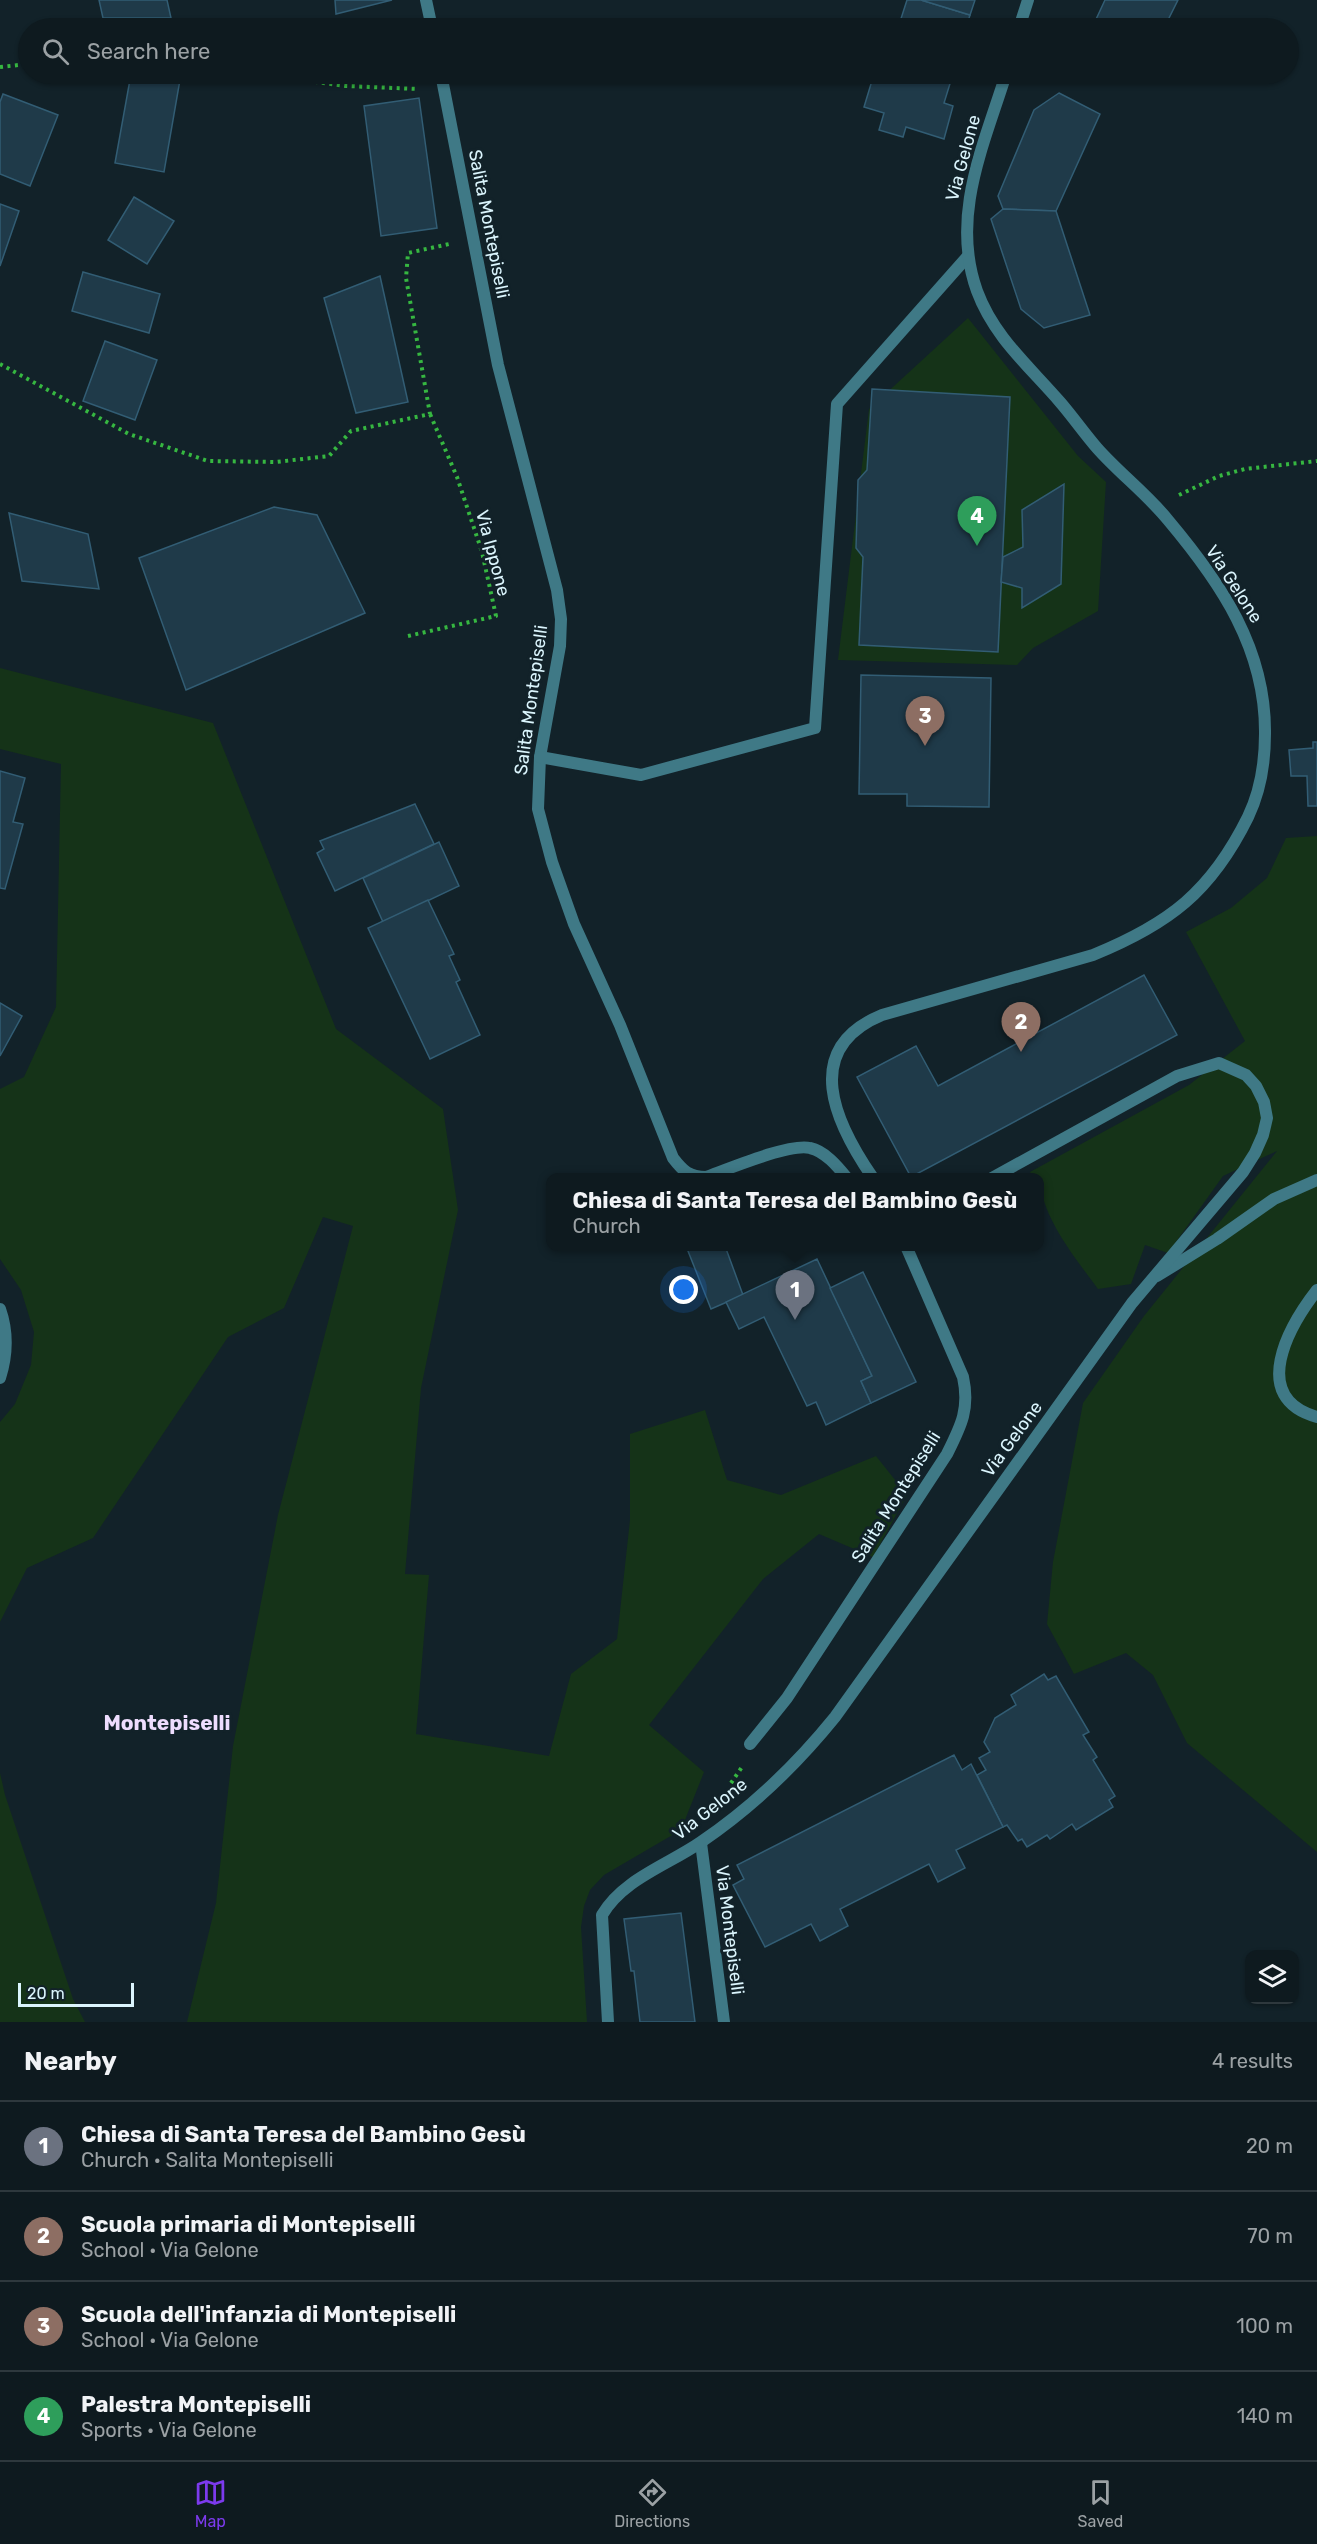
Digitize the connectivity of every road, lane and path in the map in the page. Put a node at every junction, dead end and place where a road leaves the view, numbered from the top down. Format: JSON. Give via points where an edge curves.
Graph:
{"nodes":[{"id":1,"x":426,"y":0,"type":"edge"},
{"id":2,"x":1028,"y":0,"type":"edge"},
{"id":3,"x":430,"y":18,"type":"edge"},
{"id":4,"x":1023,"y":18,"type":"edge"},
{"id":5,"x":18,"y":65,"type":"edge"},
{"id":6,"x":0,"y":67,"type":"edge"},
{"id":7,"x":331,"y":84,"type":"edge"},
{"id":8,"x":443,"y":84,"type":"edge"},
{"id":9,"x":1003,"y":84,"type":"edge"},
{"id":10,"x":423,"y":89,"type":"dead end"},
{"id":11,"x":468,"y":213,"type":"junction"},
{"id":12,"x":968,"y":256,"type":"junction"},
{"id":13,"x":0,"y":364,"type":"edge"},
{"id":14,"x":430,"y":414,"type":"junction"},
{"id":15,"x":1317,"y":461,"type":"edge"},
{"id":16,"x":1167,"y":519,"type":"junction"},
{"id":17,"x":408,"y":636,"type":"dead end"},
{"id":18,"x":540,"y":757,"type":"junction"},
{"id":19,"x":686,"y":1173,"type":"edge"},
{"id":20,"x":718,"y":1173,"type":"edge"},
{"id":21,"x":841,"y":1173,"type":"edge"},
{"id":22,"x":870,"y":1173,"type":"edge"},
{"id":23,"x":1001,"y":1173,"type":"edge"},
{"id":24,"x":1317,"y":1180,"type":"edge"},
{"id":25,"x":908,"y":1251,"type":"edge"},
{"id":26,"x":1156,"y":1277,"type":"junction"},
{"id":27,"x":1317,"y":1290,"type":"edge"},
{"id":28,"x":0,"y":1309,"type":"edge"},
{"id":29,"x":0,"y":1378,"type":"edge"},
{"id":30,"x":1317,"y":1417,"type":"edge"},
{"id":31,"x":750,"y":1744,"type":"dead end"},
{"id":32,"x":701,"y":1843,"type":"junction"},
{"id":33,"x":608,"y":2022,"type":"edge"},
{"id":34,"x":724,"y":2022,"type":"edge"}],
"edges":[{"from":1,"to":3,"type":"street"},
{"from":2,"to":4,"type":"street"},
{"from":5,"to":6,"type":"path"},
{"from":7,"to":10,"type":"path"},
{"from":8,"to":11,"type":"street","name":"Salita Montepiselli"},
{"from":9,"to":12,"type":"street","name":"Via Gelone","via":[[971,188],[966,217]]},
{"from":11,"to":14,"type":"path","via":[[451,218],[455,242],[408,253],[406,278]]},
{"from":11,"to":18,"type":"street","name":"Salita Montepiselli","via":[[498,365],[557,590],[561,619],[556,676]]},
{"from":12,"to":16,"type":"street","name":"Via Gelone","via":[[977,292],[1011,351]]},
{"from":12,"to":18,"type":"street","via":[[837,404],[814,728],[641,775]]},
{"from":13,"to":14,"type":"path","via":[[129,434],[208,461],[276,462],[329,456],[351,431]]},
{"from":14,"to":17,"type":"path","name":"Via Ippone","via":[[458,477],[496,616]]},
{"from":15,"to":16,"type":"path","via":[[1245,469],[1219,477],[1178,496],[1186,507]]},
{"from":16,"to":22,"type":"street","name":"Via Gelone","via":[[1227,600],[1251,646],[1265,719],[1262,776],[1254,804],[1227,857],[1210,879],[1168,917],[1147,930],[1066,964],[882,1015],[849,1033],[834,1060],[832,1090],[845,1130]]},
{"from":18,"to":19,"type":"street","name":"Salita Montepiselli","via":[[538,808],[552,862],[574,924],[620,1025],[673,1158]]},
{"from":20,"to":21,"type":"street","name":"Salita Montepiselli","via":[[788,1149],[810,1148],[825,1155]]},
{"from":23,"to":26,"type":"street","name":"Via Gelone","via":[[1177,1076],[1219,1063],[1246,1075],[1264,1102],[1263,1136],[1243,1172]]},
{"from":24,"to":26,"type":"street","via":[[1274,1198]]},
{"from":25,"to":31,"type":"street","name":"Salita Montepiselli","via":[[963,1377],[966,1411],[940,1464],[787,1698]]},
{"from":26,"to":32,"type":"street","name":"Via Gelone","via":[[1132,1303],[821,1734],[792,1765]]},
{"from":27,"to":30,"type":"street","via":[[1292,1324],[1280,1356],[1279,1374],[1291,1404]]},
{"from":28,"to":29,"type":"street","via":[[6,1339]]},
{"from":32,"to":33,"type":"street","name":"Via Gelone","via":[[622,1890],[602,1915]]},
{"from":32,"to":34,"type":"street","name":"Via Montepiselli"}]}
